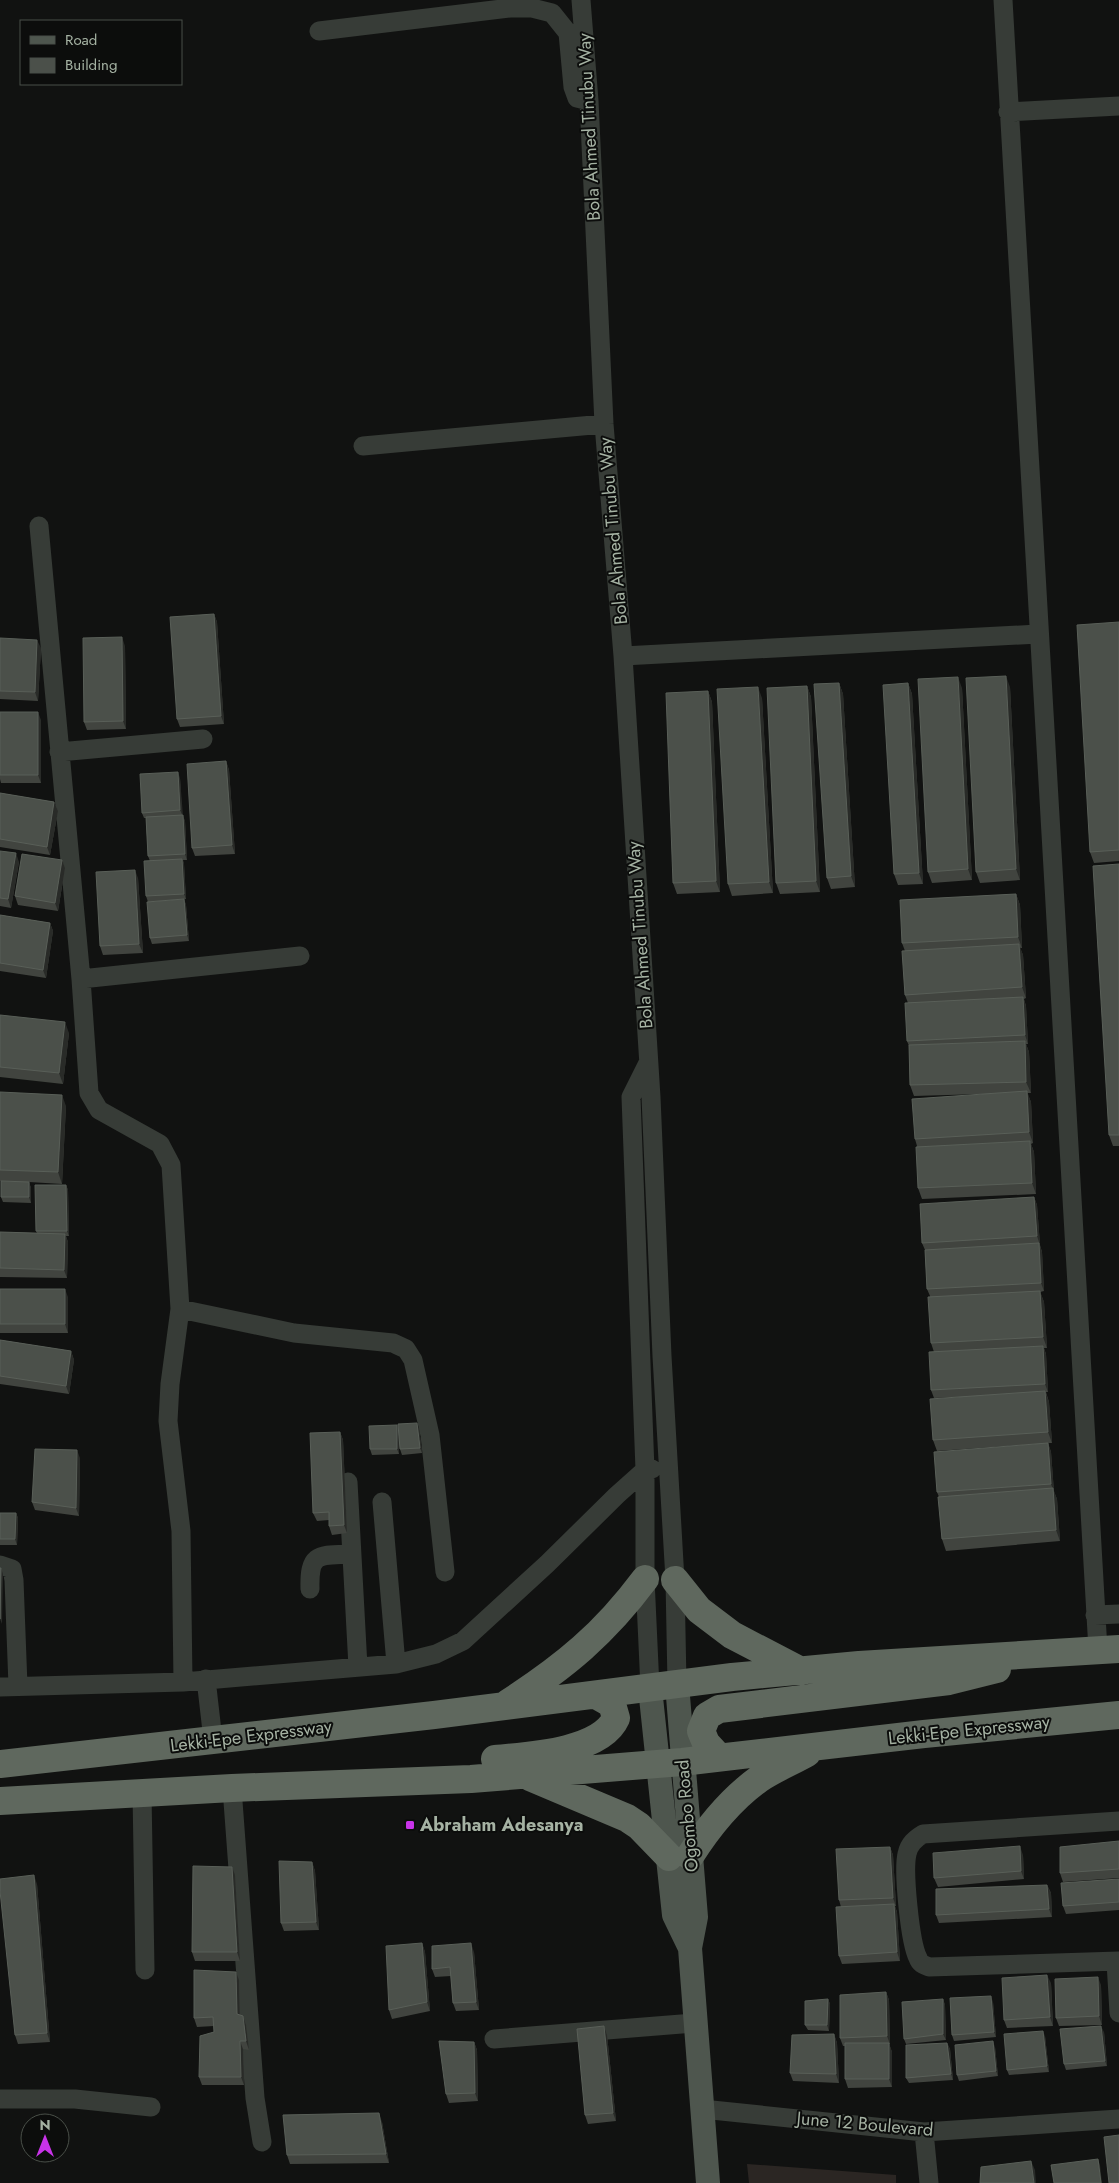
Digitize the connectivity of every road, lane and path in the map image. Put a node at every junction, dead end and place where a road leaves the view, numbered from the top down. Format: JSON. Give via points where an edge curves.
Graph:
{"nodes":[{"id":1,"x":581,"y":0,"type":"edge"},
{"id":2,"x":1003,"y":0,"type":"edge"},
{"id":3,"x":319,"y":30,"type":"dead end"},
{"id":4,"x":588,"y":101,"type":"junction"},
{"id":5,"x":1119,"y":106,"type":"edge"},
{"id":6,"x":1008,"y":112,"type":"junction"},
{"id":7,"x":604,"y":424,"type":"junction"},
{"id":8,"x":363,"y":446,"type":"dead end"},
{"id":9,"x":39,"y":526,"type":"dead end"},
{"id":10,"x":1038,"y":634,"type":"junction"},
{"id":11,"x":623,"y":656,"type":"junction"},
{"id":12,"x":204,"y":738,"type":"dead end"},
{"id":13,"x":59,"y":752,"type":"junction"},
{"id":14,"x":300,"y":956,"type":"dead end"},
{"id":15,"x":81,"y":979,"type":"junction"},
{"id":16,"x":648,"y":1062,"type":"junction"},
{"id":17,"x":180,"y":1309,"type":"junction"},
{"id":18,"x":668,"y":1467,"type":"junction"},
{"id":19,"x":645,"y":1470,"type":"junction"},
{"id":20,"x":348,"y":1482,"type":"dead end"},
{"id":21,"x":382,"y":1502,"type":"dead end"},
{"id":22,"x":350,"y":1554,"type":"junction"},
{"id":23,"x":0,"y":1565,"type":"edge"},
{"id":24,"x":445,"y":1572,"type":"dead end"},
{"id":25,"x":645,"y":1579,"type":"junction"},
{"id":26,"x":675,"y":1580,"type":"junction"},
{"id":27,"x":310,"y":1589,"type":"dead end"},
{"id":28,"x":1119,"y":1614,"type":"edge"},
{"id":29,"x":1095,"y":1615,"type":"junction"},
{"id":30,"x":1097,"y":1650,"type":"edge"},
{"id":31,"x":396,"y":1664,"type":"junction"},
{"id":32,"x":358,"y":1667,"type":"junction"},
{"id":33,"x":801,"y":1671,"type":"junction"},
{"id":34,"x":206,"y":1679,"type":"junction"},
{"id":35,"x":183,"y":1682,"type":"junction"},
{"id":36,"x":677,"y":1684,"type":"junction"},
{"id":37,"x":9,"y":1687,"type":"edge"},
{"id":38,"x":650,"y":1688,"type":"junction"},
{"id":39,"x":596,"y":1695,"type":"junction"},
{"id":40,"x":503,"y":1706,"type":"junction"},
{"id":41,"x":1119,"y":1716,"type":"edge"},
{"id":42,"x":213,"y":1740,"type":"junction"},
{"id":43,"x":819,"y":1747,"type":"junction"},
{"id":44,"x":718,"y":1756,"type":"junction"},
{"id":45,"x":670,"y":1762,"type":"junction"},
{"id":46,"x":0,"y":1764,"type":"edge"},
{"id":47,"x":524,"y":1774,"type":"junction"},
{"id":48,"x":304,"y":1786,"type":"junction"},
{"id":49,"x":232,"y":1788,"type":"junction"},
{"id":50,"x":142,"y":1793,"type":"junction"},
{"id":51,"x":0,"y":1801,"type":"edge"},
{"id":52,"x":1119,"y":1822,"type":"edge"},
{"id":53,"x":679,"y":1856,"type":"junction"},
{"id":54,"x":1117,"y":1961,"type":"edge"},
{"id":55,"x":145,"y":1970,"type":"dead end"},
{"id":56,"x":1119,"y":2014,"type":"edge"},
{"id":57,"x":694,"y":2023,"type":"junction"},
{"id":58,"x":494,"y":2039,"type":"dead end"},
{"id":59,"x":0,"y":2099,"type":"edge"},
{"id":60,"x":151,"y":2107,"type":"dead end"},
{"id":61,"x":702,"y":2109,"type":"junction"},
{"id":62,"x":1119,"y":2119,"type":"edge"},
{"id":63,"x":924,"y":2132,"type":"junction"},
{"id":64,"x":262,"y":2142,"type":"dead end"},
{"id":65,"x":708,"y":2183,"type":"edge"},
{"id":66,"x":929,"y":2183,"type":"edge"}],
"edges":[{"from":1,"to":4,"type":"street","name":"Bola Ahmed Tinubu Way"},
{"from":2,"to":6,"type":"street"},
{"from":3,"to":4,"type":"street","via":[[510,8],[532,8],[552,13],[568,33],[572,87],[577,98]]},
{"from":4,"to":7,"type":"street","name":"Bola Ahmed Tinubu Way"},
{"from":5,"to":6,"type":"street"},
{"from":6,"to":10,"type":"street"},
{"from":7,"to":8,"type":"street"},
{"from":7,"to":11,"type":"street","name":"Bola Ahmed Tinubu Way"},
{"from":9,"to":13,"type":"street"},
{"from":10,"to":11,"type":"street"},
{"from":10,"to":29,"type":"street"},
{"from":11,"to":16,"type":"street","name":"Bola Ahmed Tinubu Way"},
{"from":12,"to":13,"type":"street"},
{"from":13,"to":15,"type":"street"},
{"from":14,"to":15,"type":"street"},
{"from":15,"to":17,"type":"street","via":[[89,1093],[99,1110],[160,1144],[171,1165]]},
{"from":16,"to":18,"type":"street","name":"Bola Ahmed Tinubu Way"},
{"from":16,"to":19,"type":"street","via":[[631,1097]]},
{"from":17,"to":24,"type":"street","via":[[294,1334],[393,1343],[406,1348],[413,1360],[430,1435]]},
{"from":17,"to":35,"type":"street","via":[[168,1421],[181,1531]]},
{"from":18,"to":19,"type":"street"},
{"from":18,"to":26,"type":"street","name":"Bola Ahmed Tinubu Way"},
{"from":19,"to":25,"type":"street"},
{"from":19,"to":31,"type":"street","via":[[462,1641],[436,1654]]},
{"from":20,"to":22,"type":"street"},
{"from":21,"to":31,"type":"street"},
{"from":22,"to":27,"type":"street","via":[[324,1555],[316,1560],[310,1569]]},
{"from":22,"to":32,"type":"street"},
{"from":23,"to":37,"type":"street","via":[[12,1569],[14,1580]]},
{"from":25,"to":38,"type":"street"},
{"from":25,"to":40,"type":"highway","via":[[620,1612],[588,1644],[542,1681]]},
{"from":26,"to":33,"type":"highway","via":[[699,1610],[732,1635]]},
{"from":26,"to":36,"type":"street","name":"Bola Ahmed Tinubu Way"},
{"from":28,"to":29,"type":"street"},
{"from":29,"to":30,"type":"street"},
{"from":30,"to":33,"type":"highway","name":"Lekki-Epe Expressway"},
{"from":30,"to":44,"type":"highway","via":[[949,1680],[719,1709],[707,1716],[701,1731],[706,1743]]},
{"from":31,"to":32,"type":"street"},
{"from":32,"to":34,"type":"street"},
{"from":33,"to":36,"type":"highway","name":"Lekki-Epe Expressway"},
{"from":34,"to":35,"type":"street"},
{"from":34,"to":42,"type":"street"},
{"from":35,"to":37,"type":"street"},
{"from":36,"to":38,"type":"highway","name":"Lekki-Epe Expressway"},
{"from":36,"to":45,"type":"main road","name":"Ogombo Road"},
{"from":38,"to":39,"type":"highway","name":"Lekki-Epe Expressway"},
{"from":38,"to":45,"type":"main road","name":"Ogombo Road"},
{"from":39,"to":40,"type":"highway","name":"Lekki-Epe Expressway"},
{"from":39,"to":48,"type":"highway","via":[[612,1704],[616,1718],[607,1733],[573,1747],[520,1757],[338,1773]]},
{"from":40,"to":42,"type":"highway","name":"Lekki-Epe Expressway"},
{"from":41,"to":43,"type":"highway","name":"Lekki-Epe Expressway"},
{"from":42,"to":46,"type":"highway","name":"Lekki-Epe Expressway"},
{"from":43,"to":44,"type":"highway","name":"Lekki-Epe Expressway"},
{"from":43,"to":53,"type":"highway","via":[[761,1778],[738,1795],[701,1839]]},
{"from":44,"to":45,"type":"highway","name":"Lekki-Epe Expressway"},
{"from":45,"to":47,"type":"highway","name":"Lekki-Epe Expressway"},
{"from":45,"to":53,"type":"main road","name":"Ogombo Road"},
{"from":47,"to":48,"type":"highway","name":"Lekki-Epe Expressway"},
{"from":47,"to":53,"type":"highway","via":[[627,1818]]},
{"from":48,"to":49,"type":"highway"},
{"from":49,"to":50,"type":"highway"},
{"from":49,"to":64,"type":"street","via":[[255,2098]]},
{"from":50,"to":51,"type":"highway"},
{"from":50,"to":55,"type":"street"},
{"from":52,"to":54,"type":"street","via":[[923,1834],[909,1847],[906,1860],[909,1912],[917,1957],[922,1964],[930,1967]]},
{"from":53,"to":57,"type":"main road","name":"Ogombo Road","via":[[674,1916],[690,1948]]},
{"from":54,"to":56,"type":"street"},
{"from":57,"to":58,"type":"street"},
{"from":57,"to":61,"type":"main road","name":"Ogombo Road"},
{"from":59,"to":60,"type":"street","via":[[75,2099]]},
{"from":61,"to":63,"type":"street","name":"June 12 Boulevard"},
{"from":61,"to":65,"type":"main road","name":"Ogombo Road"},
{"from":62,"to":63,"type":"street","name":"June 12 Boulevard"},
{"from":63,"to":66,"type":"street"}]}
